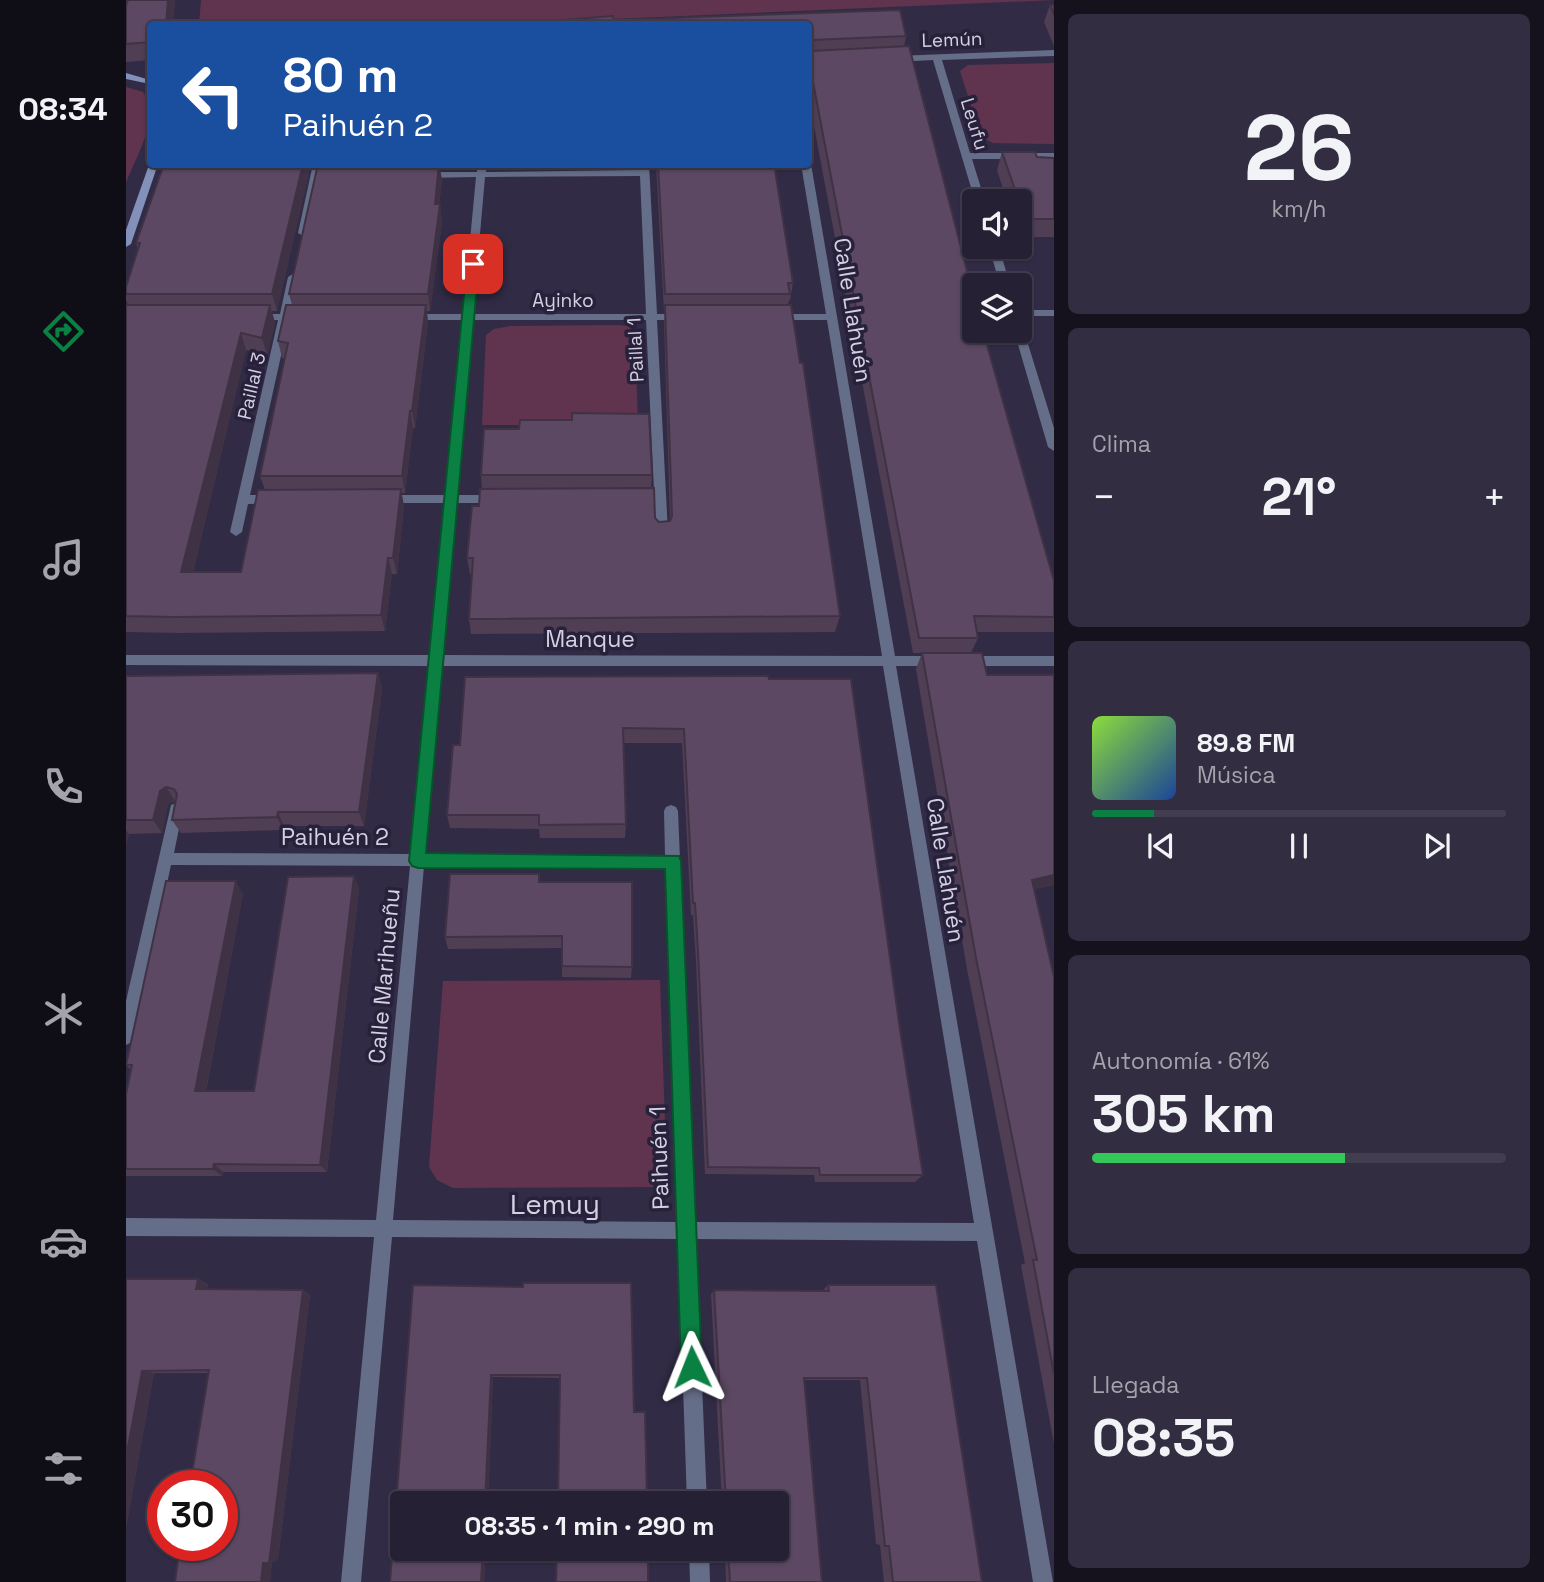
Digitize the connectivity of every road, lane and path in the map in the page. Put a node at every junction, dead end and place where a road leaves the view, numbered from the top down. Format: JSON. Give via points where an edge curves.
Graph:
{"nodes":[{"id":1,"x":1054,"y":53,"type":"edge"},
{"id":2,"x":937,"y":58,"type":"junction"},
{"id":3,"x":889,"y":59,"type":"edge"},
{"id":4,"x":126,"y":76,"type":"edge"},
{"id":5,"x":147,"y":81,"type":"edge"},
{"id":6,"x":966,"y":156,"type":"junction"},
{"id":7,"x":1054,"y":156,"type":"edge"},
{"id":8,"x":153,"y":168,"type":"edge"},
{"id":9,"x":807,"y":168,"type":"edge"},
{"id":10,"x":482,"y":169,"type":"edge"},
{"id":11,"x":644,"y":169,"type":"edge"},
{"id":12,"x":317,"y":170,"type":"edge"},
{"id":13,"x":329,"y":175,"type":"edge"},
{"id":14,"x":412,"y":175,"type":"edge"},
{"id":15,"x":976,"y":189,"type":"edge"},
{"id":16,"x":301,"y":240,"type":"edge"},
{"id":17,"x":126,"y":244,"type":"edge"},
{"id":18,"x":295,"y":265,"type":"edge"},
{"id":19,"x":1032,"y":313,"type":"edge"},
{"id":20,"x":1054,"y":313,"type":"edge"},
{"id":21,"x":244,"y":317,"type":"edge"},
{"id":22,"x":284,"y":317,"type":"junction"},
{"id":23,"x":310,"y":317,"type":"edge"},
{"id":24,"x":402,"y":317,"type":"edge"},
{"id":25,"x":468,"y":317,"type":"junction"},
{"id":26,"x":651,"y":317,"type":"junction"},
{"id":27,"x":692,"y":317,"type":"edge"},
{"id":28,"x":760,"y":317,"type":"edge"},
{"id":29,"x":831,"y":317,"type":"junction"},
{"id":30,"x":1023,"y":343,"type":"edge"},
{"id":31,"x":1054,"y":447,"type":"edge"},
{"id":32,"x":646,"y":498,"type":"edge"},
{"id":33,"x":660,"y":498,"type":"junction"},
{"id":34,"x":243,"y":499,"type":"junction"},
{"id":35,"x":285,"y":499,"type":"edge"},
{"id":36,"x":368,"y":499,"type":"edge"},
{"id":37,"x":451,"y":499,"type":"junction"},
{"id":38,"x":507,"y":499,"type":"edge"},
{"id":39,"x":236,"y":532,"type":"dead end"},
{"id":40,"x":662,"y":533,"type":"edge"},
{"id":41,"x":126,"y":660,"type":"edge"},
{"id":42,"x":436,"y":660,"type":"junction"},
{"id":43,"x":889,"y":661,"type":"junction"},
{"id":44,"x":1054,"y":661,"type":"edge"},
{"id":45,"x":176,"y":809,"type":"edge"},
{"id":46,"x":671,"y":811,"type":"dead end"},
{"id":47,"x":165,"y":859,"type":"junction"},
{"id":48,"x":418,"y":861,"type":"junction"},
{"id":49,"x":673,"y":861,"type":"junction"},
{"id":50,"x":126,"y":1037,"type":"edge"},
{"id":51,"x":126,"y":1227,"type":"edge"},
{"id":52,"x":383,"y":1228,"type":"junction"},
{"id":53,"x":686,"y":1231,"type":"junction"},
{"id":54,"x":984,"y":1232,"type":"junction"},
{"id":55,"x":697,"y":1491,"type":"edge"},
{"id":56,"x":699,"y":1561,"type":"edge"},
{"id":57,"x":351,"y":1582,"type":"edge"},
{"id":58,"x":700,"y":1582,"type":"edge"},
{"id":59,"x":1043,"y":1582,"type":"edge"}],
"edges":[{"from":1,"to":2,"type":"street","name":"Lemún"},
{"from":2,"to":3,"type":"street","name":"Lemún"},
{"from":2,"to":6,"type":"street","name":"Leufu"},
{"from":4,"to":5,"type":"street"},
{"from":6,"to":7,"type":"street"},
{"from":6,"to":15,"type":"street","name":"Leufu"},
{"from":8,"to":17,"type":"street"},
{"from":9,"to":29,"type":"street","name":"Calle Llahuén"},
{"from":10,"to":11,"type":"street"},
{"from":10,"to":14,"type":"street"},
{"from":10,"to":25,"type":"street","name":"Calle Marihueñu"},
{"from":11,"to":26,"type":"street","name":"Paillal 1"},
{"from":12,"to":13,"type":"street"},
{"from":12,"to":16,"type":"street"},
{"from":18,"to":22,"type":"street","name":"Paillal 3"},
{"from":19,"to":20,"type":"street"},
{"from":21,"to":22,"type":"street"},
{"from":22,"to":23,"type":"street"},
{"from":22,"to":34,"type":"street","name":"Paillal 3"},
{"from":24,"to":25,"type":"street","name":"Ayinko"},
{"from":25,"to":26,"type":"street","name":"Ayinko"},
{"from":25,"to":37,"type":"street","name":"Calle Marihueñu"},
{"from":26,"to":27,"type":"street","name":"Ayinko"},
{"from":26,"to":33,"type":"street","name":"Paillal 1"},
{"from":28,"to":29,"type":"street"},
{"from":29,"to":43,"type":"street","name":"Calle Llahuén"},
{"from":30,"to":31,"type":"street"},
{"from":32,"to":33,"type":"street"},
{"from":33,"to":40,"type":"street","name":"Paillal 1"},
{"from":34,"to":35,"type":"street"},
{"from":34,"to":39,"type":"street","name":"Paillal 3"},
{"from":36,"to":37,"type":"street"},
{"from":37,"to":38,"type":"street"},
{"from":37,"to":42,"type":"street","name":"Calle Marihueñu"},
{"from":41,"to":42,"type":"street","name":"Manque"},
{"from":42,"to":43,"type":"street","name":"Manque"},
{"from":42,"to":48,"type":"street","name":"Calle Marihueñu"},
{"from":43,"to":44,"type":"street","name":"Manque"},
{"from":43,"to":54,"type":"street","name":"Calle Llahuén"},
{"from":45,"to":47,"type":"street"},
{"from":46,"to":49,"type":"street","name":"Paihuén 1"},
{"from":47,"to":48,"type":"street","name":"Paihuén 2"},
{"from":47,"to":50,"type":"street"},
{"from":48,"to":49,"type":"street","name":"Paihuén 2"},
{"from":48,"to":52,"type":"street","name":"Calle Marihueñu"},
{"from":49,"to":53,"type":"street","name":"Paihuén 1"},
{"from":51,"to":52,"type":"street","name":"Lemuy"},
{"from":52,"to":53,"type":"street","name":"Lemuy"},
{"from":52,"to":57,"type":"street","name":"Calle Marihueñu"},
{"from":53,"to":54,"type":"street","name":"Lemuy"},
{"from":53,"to":55,"type":"street","name":"Paihuén 1"},
{"from":54,"to":59,"type":"street","name":"Calle Llahuén"},
{"from":56,"to":58,"type":"street"}]}
